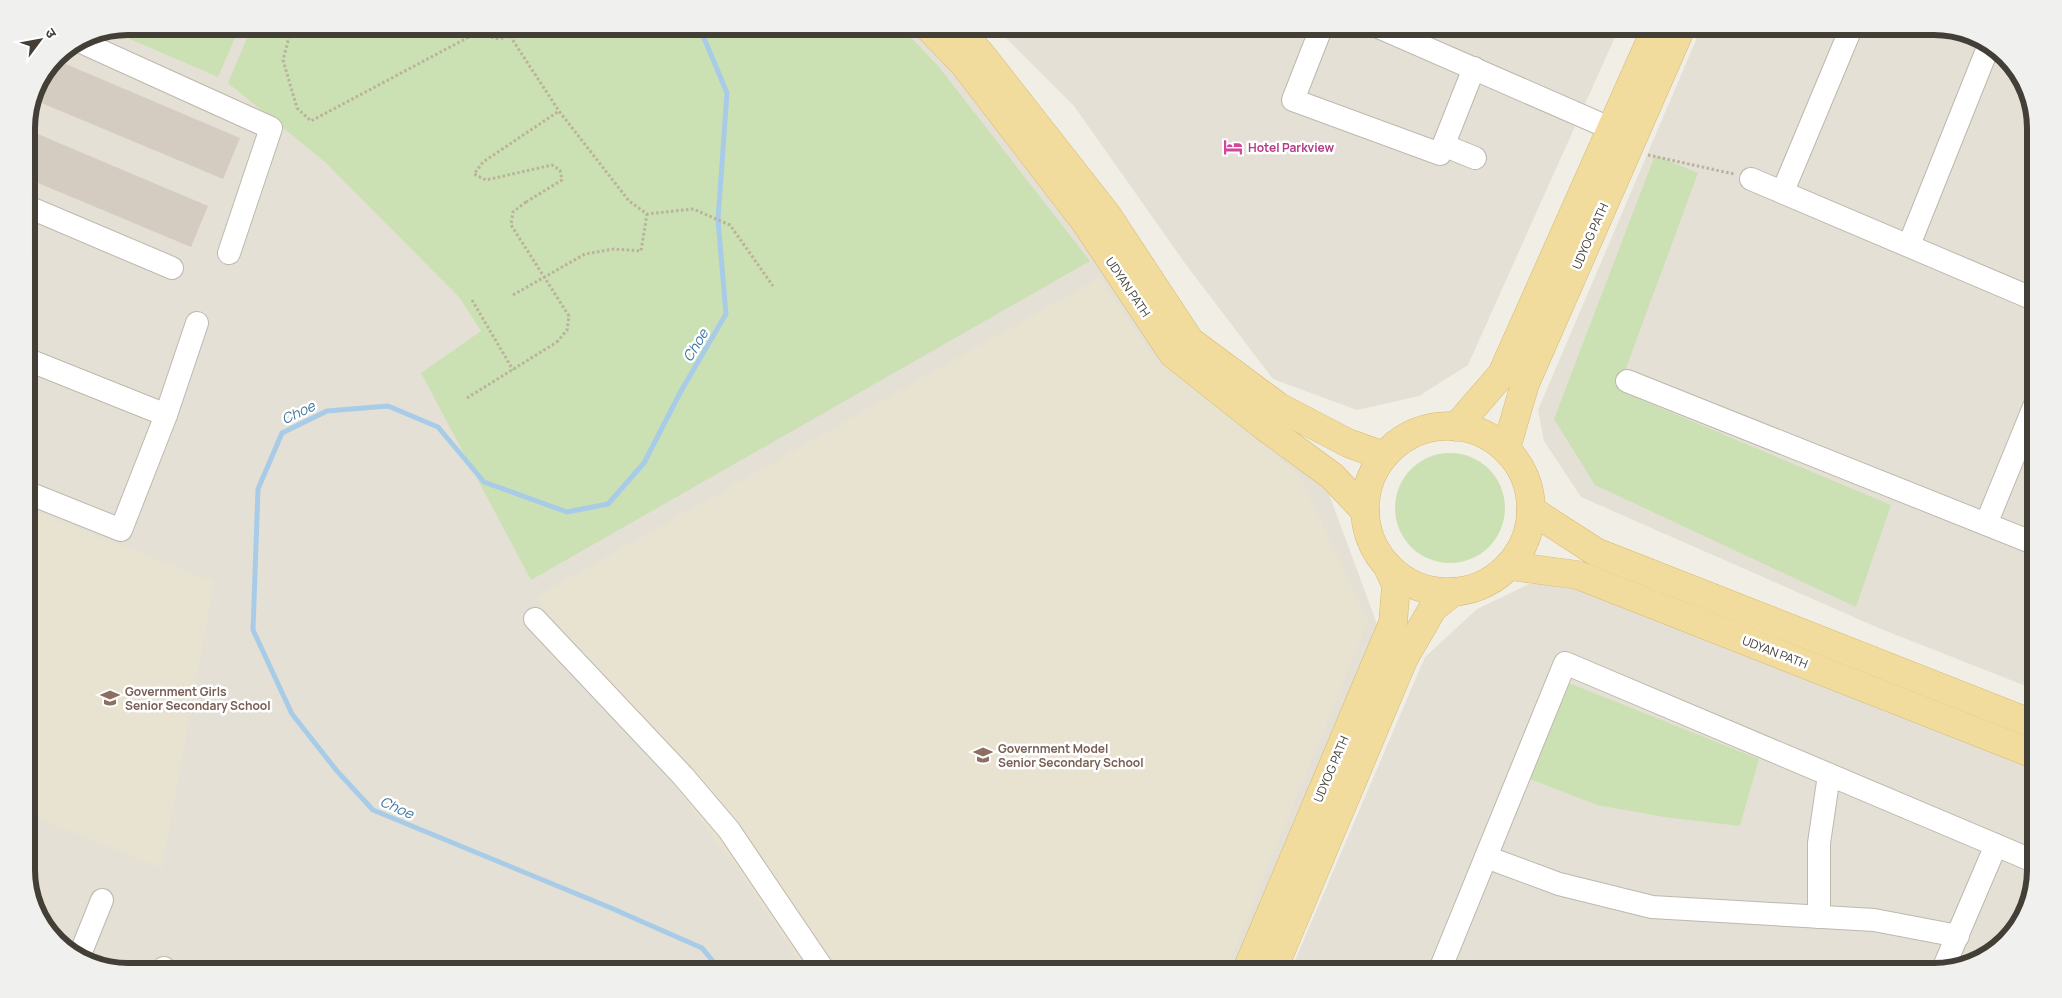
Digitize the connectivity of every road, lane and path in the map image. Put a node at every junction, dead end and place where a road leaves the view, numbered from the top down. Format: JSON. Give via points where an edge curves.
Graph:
{"nodes":[{"id":1,"x":290,"y":35,"type":"edge"},
{"id":2,"x":468,"y":35,"type":"edge"},
{"id":3,"x":488,"y":35,"type":"edge"},
{"id":4,"x":936,"y":35,"type":"edge"},
{"id":5,"x":962,"y":35,"type":"edge"},
{"id":6,"x":1319,"y":35,"type":"edge"},
{"id":7,"x":1397,"y":35,"type":"edge"},
{"id":8,"x":1653,"y":35,"type":"edge"},
{"id":9,"x":1678,"y":35,"type":"edge"},
{"id":10,"x":1848,"y":35,"type":"edge"},
{"id":11,"x":510,"y":36,"type":"joint"},
{"id":12,"x":87,"y":45,"type":"edge"},
{"id":13,"x":1986,"y":51,"type":"edge"},
{"id":14,"x":1474,"y":68,"type":"junction"},
{"id":15,"x":559,"y":110,"type":"junction"},
{"id":16,"x":1612,"y":128,"type":"junction"},
{"id":17,"x":1443,"y":145,"type":"junction"},
{"id":18,"x":1627,"y":152,"type":"junction"},
{"id":19,"x":1475,"y":158,"type":"dead end"},
{"id":20,"x":1751,"y":179,"type":"joint"},
{"id":21,"x":1783,"y":192,"type":"junction"},
{"id":22,"x":35,"y":210,"type":"edge"},
{"id":23,"x":648,"y":214,"type":"junction"},
{"id":24,"x":1908,"y":245,"type":"junction"},
{"id":25,"x":229,"y":253,"type":"dead end"},
{"id":26,"x":172,"y":268,"type":"dead end"},
{"id":27,"x":773,"y":286,"type":"dead end"},
{"id":28,"x":513,"y":295,"type":"dead end"},
{"id":29,"x":2027,"y":296,"type":"edge"},
{"id":30,"x":472,"y":300,"type":"dead end"},
{"id":31,"x":197,"y":323,"type":"dead end"},
{"id":32,"x":35,"y":363,"type":"edge"},
{"id":33,"x":513,"y":370,"type":"junction"},
{"id":34,"x":1627,"y":381,"type":"dead end"},
{"id":35,"x":467,"y":398,"type":"dead end"},
{"id":36,"x":166,"y":415,"type":"junction"},
{"id":37,"x":2027,"y":424,"type":"edge"},
{"id":38,"x":1456,"y":426,"type":"junction"},
{"id":39,"x":1506,"y":449,"type":"junction"},
{"id":40,"x":1384,"y":456,"type":"junction"},
{"id":41,"x":35,"y":496,"type":"edge"},
{"id":42,"x":1366,"y":510,"type":"junction"},
{"id":43,"x":1531,"y":510,"type":"junction"},
{"id":44,"x":1986,"y":524,"type":"junction"},
{"id":45,"x":2027,"y":540,"type":"edge"},
{"id":46,"x":1387,"y":565,"type":"junction"},
{"id":47,"x":1510,"y":566,"type":"junction"},
{"id":48,"x":1453,"y":592,"type":"junction"},
{"id":49,"x":535,"y":619,"type":"dead end"},
{"id":50,"x":2027,"y":721,"type":"edge"},
{"id":51,"x":2027,"y":751,"type":"edge"},
{"id":52,"x":1829,"y":775,"type":"junction"},
{"id":53,"x":1996,"y":845,"type":"junction"},
{"id":54,"x":1486,"y":857,"type":"junction"},
{"id":55,"x":2027,"y":858,"type":"edge"},
{"id":56,"x":102,"y":900,"type":"dead end"},
{"id":57,"x":1819,"y":916,"type":"junction"},
{"id":58,"x":1958,"y":936,"type":"junction"},
{"id":59,"x":82,"y":950,"type":"edge"},
{"id":60,"x":1946,"y":962,"type":"edge"},
{"id":61,"x":819,"y":963,"type":"edge"},
{"id":62,"x":1250,"y":963,"type":"edge"},
{"id":63,"x":1276,"y":963,"type":"edge"},
{"id":64,"x":1443,"y":963,"type":"edge"}],
"edges":[{"from":1,"to":2,"type":"path","via":[[284,60],[297,108],[311,121]]},
{"from":3,"to":11,"type":"path","via":[[498,39]]},
{"from":4,"to":42,"type":"main road","name":"UDYAN PATH","via":[[963,63],[1086,223],[1173,354],[1332,476]]},
{"from":5,"to":40,"type":"main road","name":"UDYAN PATH","via":[[1107,215],[1190,340],[1279,407],[1348,443]]},
{"from":6,"to":17,"type":"street","via":[[1294,100],[1440,154]]},
{"from":7,"to":14,"type":"street"},
{"from":8,"to":16,"type":"main road","name":"UDYOG PATH"},
{"from":9,"to":18,"type":"main road","name":"UDYOG PATH"},
{"from":10,"to":21,"type":"street"},
{"from":11,"to":15,"type":"path"},
{"from":12,"to":25,"type":"street","via":[[271,128]]},
{"from":13,"to":24,"type":"street"},
{"from":14,"to":16,"type":"street"},
{"from":14,"to":17,"type":"street"},
{"from":15,"to":23,"type":"path","via":[[629,202]]},
{"from":15,"to":33,"type":"path","bridge":true,"via":[[483,162],[474,174],[486,180],[552,165],[560,170],[562,180],[513,212],[511,225],[569,316],[568,330],[558,342]]},
{"from":16,"to":38,"type":"main road","name":"UDYOG PATH","via":[[1502,374]]},
{"from":17,"to":19,"type":"street"},
{"from":18,"to":20,"type":"path"},
{"from":18,"to":39,"type":"main road","name":"UDYOG PATH","via":[[1525,384]]},
{"from":20,"to":21,"type":"street"},
{"from":21,"to":24,"type":"street"},
{"from":22,"to":26,"type":"street"},
{"from":23,"to":27,"type":"path","via":[[693,209],[730,225]]},
{"from":23,"to":28,"type":"path","via":[[641,251],[614,249],[585,254]]},
{"from":24,"to":29,"type":"street"},
{"from":30,"to":33,"type":"path"},
{"from":31,"to":36,"type":"street"},
{"from":32,"to":36,"type":"street"},
{"from":33,"to":35,"type":"path"},
{"from":34,"to":44,"type":"street"},
{"from":36,"to":41,"type":"street","via":[[121,530]]},
{"from":37,"to":44,"type":"street"},
{"from":38,"to":39,"type":"main road","via":[[1483,434]]},
{"from":38,"to":40,"type":"main road","via":[[1417,432]]},
{"from":39,"to":43,"type":"main road","via":[[1522,471]]},
{"from":40,"to":42,"type":"main road","via":[[1370,482]]},
{"from":42,"to":46,"type":"main road","via":[[1371,539]]},
{"from":43,"to":47,"type":"main road","via":[[1526,540]]},
{"from":43,"to":50,"type":"main road","via":[[1596,552]]},
{"from":44,"to":45,"type":"street"},
{"from":46,"to":48,"type":"main road","via":[[1417,586]]},
{"from":46,"to":62,"type":"main road","name":"UDYOG PATH","via":[[1396,585],[1393,623]]},
{"from":47,"to":48,"type":"main road","via":[[1490,582]]},
{"from":47,"to":51,"type":"main road","name":"UDYAN PATH","via":[[1578,575]]},
{"from":48,"to":63,"type":"main road","name":"UDYOG PATH","via":[[1433,608],[1404,658]]},
{"from":49,"to":61,"type":"street","via":[[683,776],[729,830]]},
{"from":52,"to":53,"type":"street"},
{"from":52,"to":54,"type":"street","via":[[1565,663]]},
{"from":52,"to":57,"type":"street","via":[[1820,843]]},
{"from":53,"to":55,"type":"street"},
{"from":53,"to":58,"type":"street"},
{"from":54,"to":57,"type":"street","via":[[1559,884],[1652,907]]},
{"from":54,"to":64,"type":"street"},
{"from":56,"to":59,"type":"street"},
{"from":57,"to":58,"type":"street","via":[[1874,920]]},
{"from":58,"to":60,"type":"street"}]}
